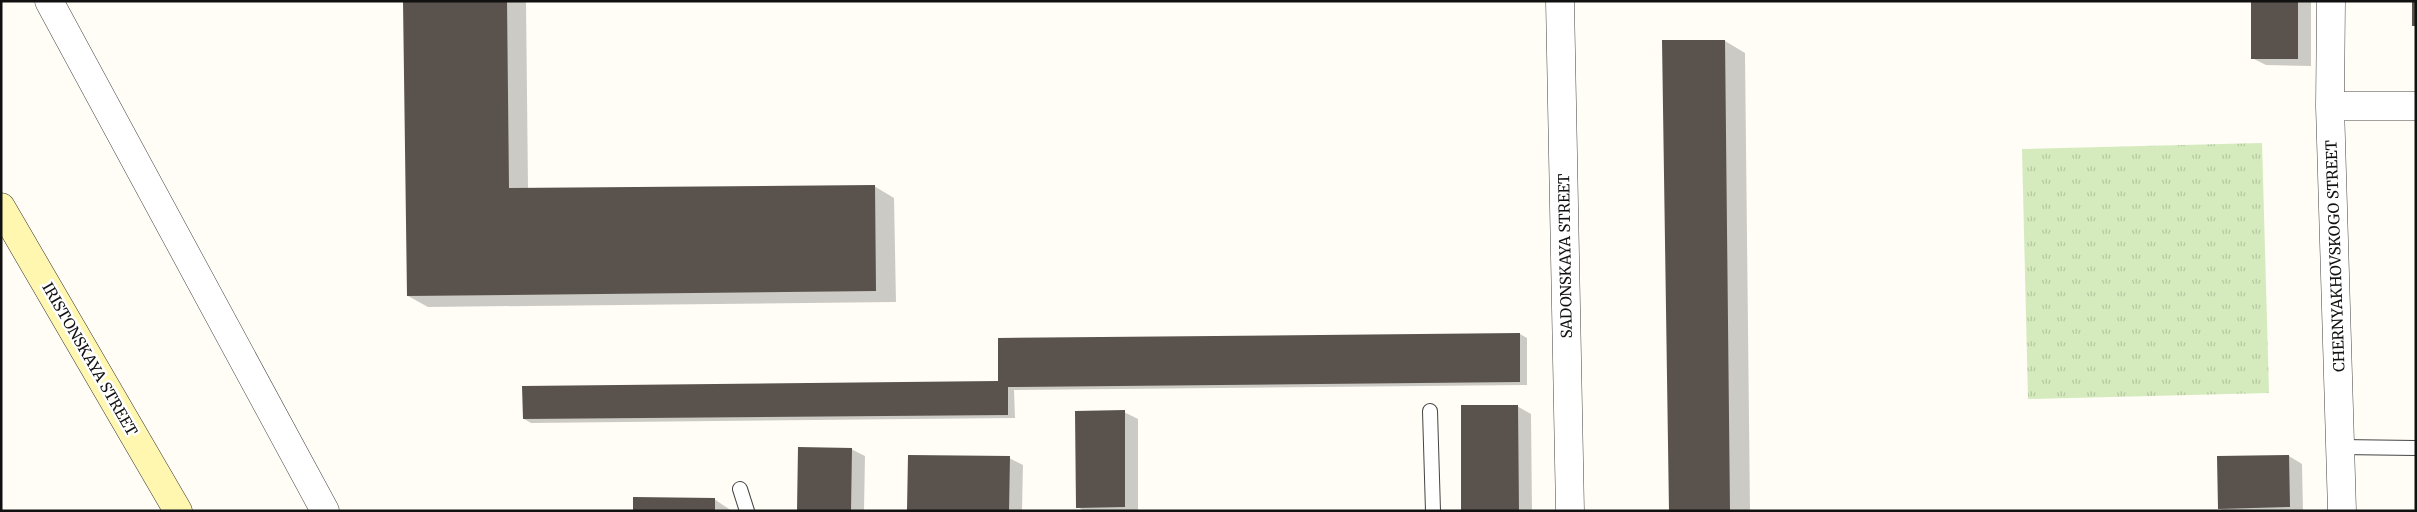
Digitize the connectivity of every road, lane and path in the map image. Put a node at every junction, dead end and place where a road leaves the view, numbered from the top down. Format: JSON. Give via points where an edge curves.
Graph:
{"nodes":[{"id":1,"x":49,"y":1,"type":"edge"},
{"id":2,"x":1560,"y":1,"type":"edge"},
{"id":3,"x":2330,"y":1,"type":"edge"},
{"id":4,"x":2330,"y":106,"type":"junction"},
{"id":5,"x":2416,"y":106,"type":"edge"},
{"id":6,"x":1,"y":208,"type":"edge"},
{"id":7,"x":1430,"y":411,"type":"dead end"},
{"id":8,"x":2340,"y":447,"type":"junction"},
{"id":9,"x":2416,"y":448,"type":"edge"},
{"id":10,"x":740,"y":489,"type":"dead end"},
{"id":11,"x":178,"y":511,"type":"edge"},
{"id":12,"x":325,"y":511,"type":"edge"},
{"id":13,"x":746,"y":511,"type":"edge"},
{"id":14,"x":1432,"y":511,"type":"edge"},
{"id":15,"x":1570,"y":511,"type":"edge"},
{"id":16,"x":2342,"y":511,"type":"edge"}],
"edges":[{"from":1,"to":12,"type":"street"},
{"from":2,"to":15,"type":"street","name":"SADONSKAYA STREET"},
{"from":3,"to":4,"type":"street","name":"CHERNYAKHOVSKOGO STREET"},
{"from":4,"to":5,"type":"street"},
{"from":4,"to":8,"type":"street","name":"CHERNYAKHOVSKOGO STREET"},
{"from":6,"to":11,"type":"main road","name":"IRISTONSKAYA STREET"},
{"from":7,"to":14,"type":"lane"},
{"from":8,"to":9,"type":"lane"},
{"from":8,"to":16,"type":"street","name":"CHERNYAKHOVSKOGO STREET"},
{"from":10,"to":13,"type":"lane"}]}
